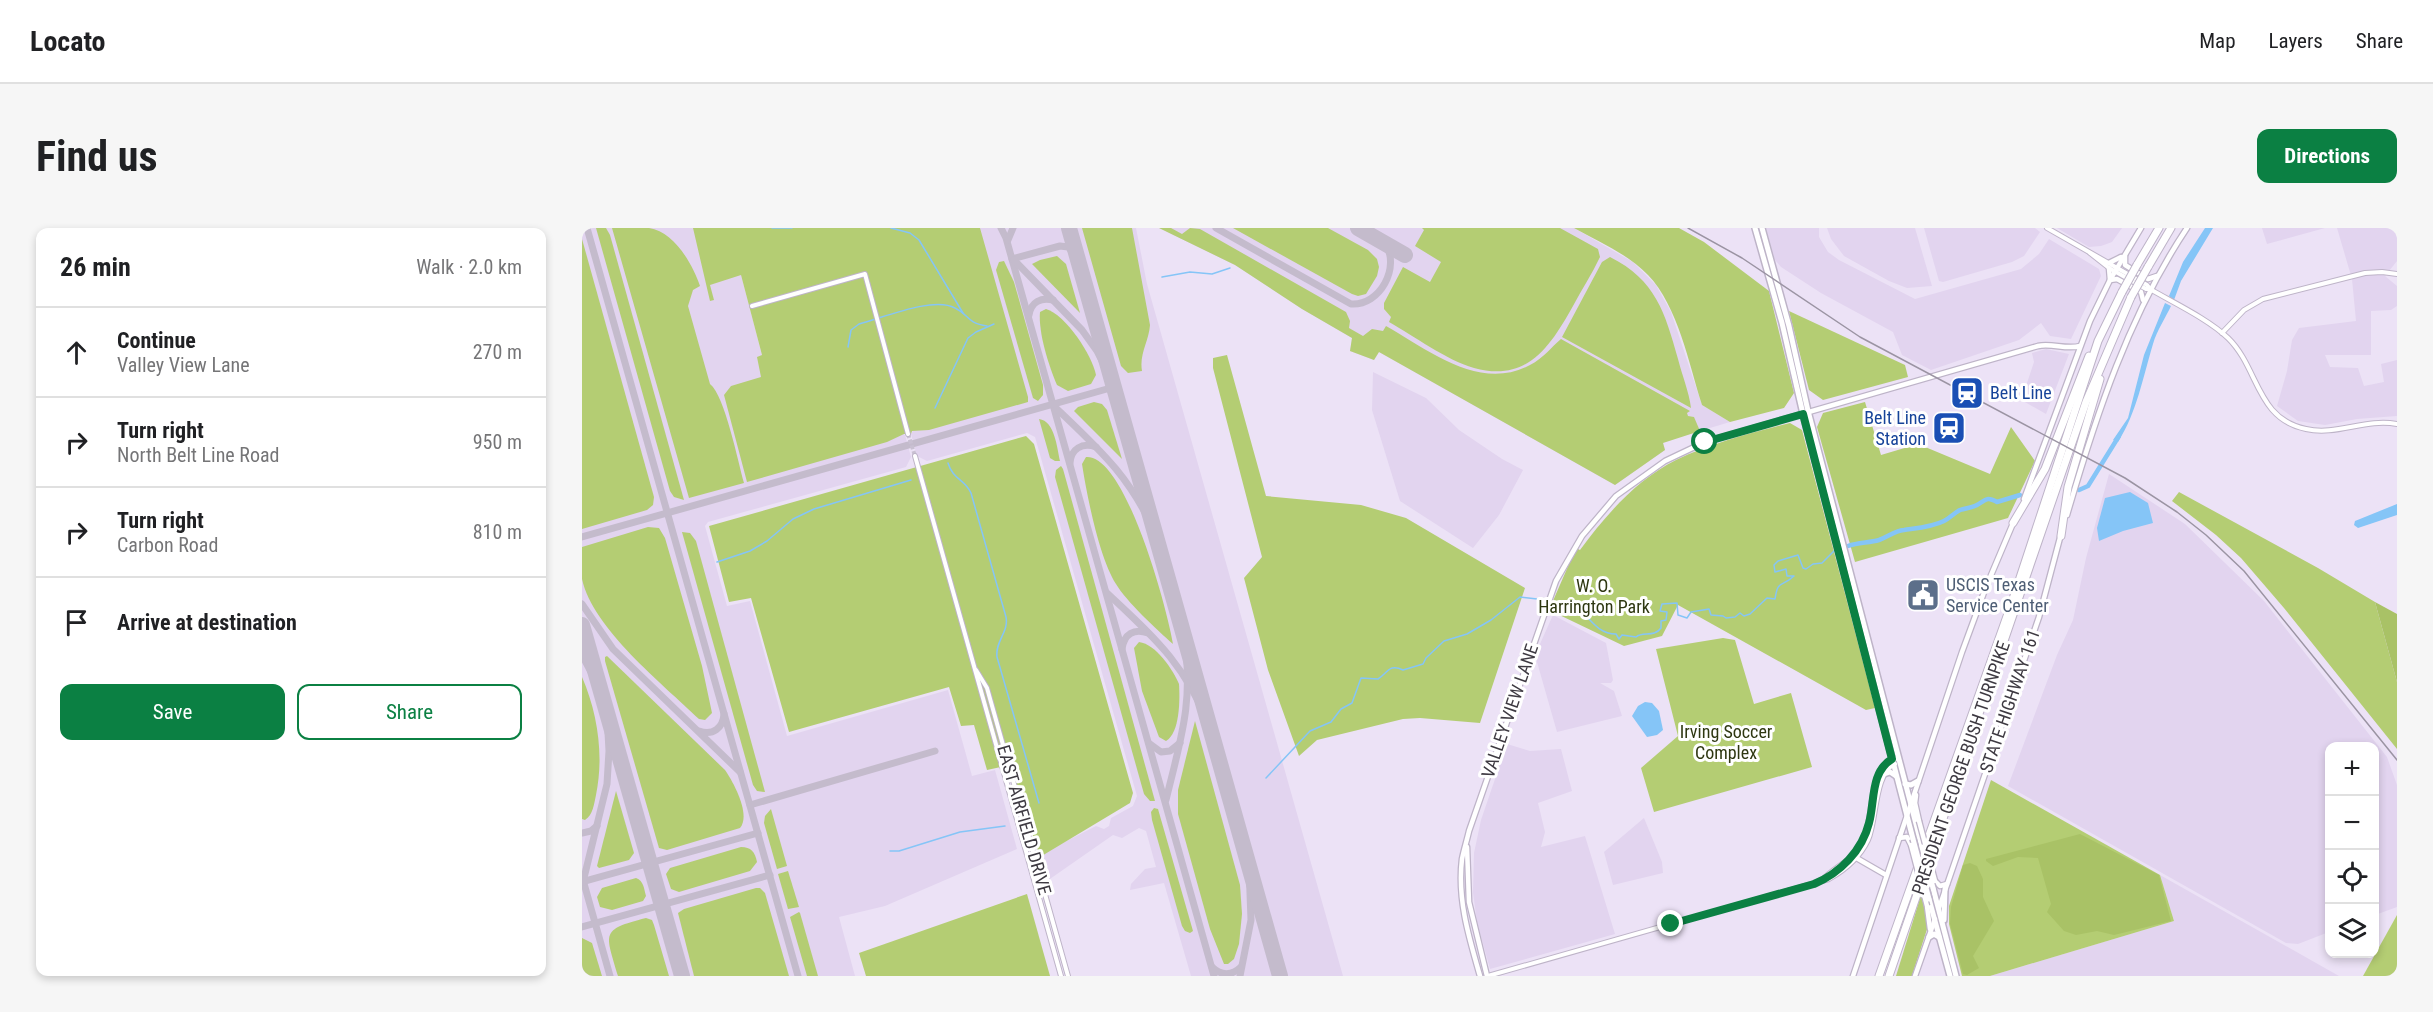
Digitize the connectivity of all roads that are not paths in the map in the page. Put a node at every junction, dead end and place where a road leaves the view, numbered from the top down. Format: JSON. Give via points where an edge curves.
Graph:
{"nodes":[{"id":1,"x":1755,"y":228,"type":"edge"},
{"id":2,"x":1762,"y":228,"type":"edge"},
{"id":3,"x":2048,"y":228,"type":"edge"},
{"id":4,"x":2141,"y":228,"type":"edge"},
{"id":5,"x":2159,"y":228,"type":"edge"},
{"id":6,"x":2171,"y":228,"type":"edge"},
{"id":7,"x":2187,"y":228,"type":"edge"},
{"id":8,"x":2127,"y":251,"type":"junction"},
{"id":9,"x":2109,"y":265,"type":"junction"},
{"id":10,"x":2116,"y":270,"type":"junction"},
{"id":11,"x":2397,"y":274,"type":"edge"},
{"id":12,"x":2158,"y":276,"type":"junction"},
{"id":13,"x":2110,"y":280,"type":"junction"},
{"id":14,"x":2150,"y":289,"type":"junction"},
{"id":15,"x":752,"y":306,"type":"dead end"},
{"id":16,"x":2140,"y":308,"type":"junction"},
{"id":17,"x":2222,"y":333,"type":"junction"},
{"id":18,"x":2098,"y":341,"type":"junction"},
{"id":19,"x":2110,"y":342,"type":"junction"},
{"id":20,"x":2080,"y":346,"type":"junction"},
{"id":21,"x":2068,"y":347,"type":"junction"},
{"id":22,"x":2075,"y":358,"type":"junction"},
{"id":23,"x":1805,"y":412,"type":"junction"},
{"id":24,"x":2397,"y":424,"type":"edge"},
{"id":25,"x":908,"y":434,"type":"tunnel mouth"},
{"id":26,"x":915,"y":456,"type":"tunnel mouth"},
{"id":27,"x":2013,"y":523,"type":"junction"},
{"id":28,"x":2061,"y":536,"type":"junction"},
{"id":29,"x":974,"y":666,"type":"junction"},
{"id":30,"x":1896,"y":761,"type":"junction"},
{"id":31,"x":1884,"y":774,"type":"junction"},
{"id":32,"x":1897,"y":777,"type":"junction"},
{"id":33,"x":1918,"y":781,"type":"junction"},
{"id":34,"x":1905,"y":784,"type":"junction"},
{"id":35,"x":1915,"y":789,"type":"junction"},
{"id":36,"x":1910,"y":803,"type":"junction"},
{"id":37,"x":1906,"y":814,"type":"junction"},
{"id":38,"x":1873,"y":815,"type":"junction"},
{"id":39,"x":1898,"y":838,"type":"junction"},
{"id":40,"x":1468,"y":839,"type":"junction"},
{"id":41,"x":1912,"y":842,"type":"junction"},
{"id":42,"x":1855,"y":857,"type":"junction"},
{"id":43,"x":1028,"y":858,"type":"junction"},
{"id":44,"x":1039,"y":874,"type":"junction"},
{"id":45,"x":1886,"y":875,"type":"junction"},
{"id":46,"x":1946,"y":886,"type":"junction"},
{"id":47,"x":1939,"y":909,"type":"junction"},
{"id":48,"x":1935,"y":920,"type":"junction"},
{"id":49,"x":1942,"y":935,"type":"junction"},
{"id":50,"x":1929,"y":936,"type":"junction"},
{"id":51,"x":1061,"y":976,"type":"edge"},
{"id":52,"x":1068,"y":976,"type":"edge"},
{"id":53,"x":1480,"y":976,"type":"edge"},
{"id":54,"x":1488,"y":976,"type":"edge"},
{"id":55,"x":1852,"y":976,"type":"edge"},
{"id":56,"x":1878,"y":976,"type":"edge"},
{"id":57,"x":1891,"y":976,"type":"edge"},
{"id":58,"x":1915,"y":976,"type":"edge"},
{"id":59,"x":1950,"y":976,"type":"edge"},
{"id":60,"x":1956,"y":976,"type":"edge"}],
"edges":[{"from":1,"to":23,"type":"main road"},
{"from":2,"to":23,"type":"main road","via":[[1789,326]]},
{"from":3,"to":9,"type":"street"},
{"from":4,"to":8,"type":"main road"},
{"from":5,"to":18,"type":"highway","name":"PRESIDENT GEORGE BUSH TURNPIKE","bridge":true},
{"from":6,"to":19,"type":"highway","name":"PRESIDENT GEORGE BUSH TURNPIKE","bridge":true},
{"from":7,"to":12,"type":"main road","name":"STATE HIGHWAY 161"},
{"from":8,"to":9,"type":"main road"},
{"from":8,"to":10,"type":"main road"},
{"from":8,"to":12,"type":"main road","via":[[2125,265],[2148,279]]},
{"from":9,"to":10,"type":"street"},
{"from":9,"to":13,"type":"main road"},
{"from":10,"to":13,"type":"main road"},
{"from":10,"to":14,"type":"street"},
{"from":11,"to":17,"type":"street","via":[[2366,273],[2263,299],[2244,310]]},
{"from":12,"to":14,"type":"main road","name":"STATE HIGHWAY 161"},
{"from":13,"to":16,"type":"main road","via":[[2117,279],[2141,292]]},
{"from":13,"to":20,"type":"main road"},
{"from":14,"to":16,"type":"main road","name":"STATE HIGHWAY 161"},
{"from":14,"to":17,"type":"street"},
{"from":15,"to":25,"type":"street","via":[[864,274]]},
{"from":16,"to":28,"type":"main road","name":"STATE HIGHWAY 161","via":[[2117,364]]},
{"from":17,"to":24,"type":"street","via":[[2242,355],[2264,401],[2283,419],[2319,431],[2373,422]]},
{"from":18,"to":27,"type":"highway","via":[[2074,390],[2045,469]]},
{"from":18,"to":56,"type":"highway","name":"PRESIDENT GEORGE BUSH TURNPIKE","via":[[2011,605]]},
{"from":19,"to":28,"type":"highway","via":[[2067,487]]},
{"from":19,"to":57,"type":"highway","name":"PRESIDENT GEORGE BUSH TURNPIKE","via":[[2086,402]]},
{"from":20,"to":21,"type":"main road","name":"VALLEY VIEW LANE"},
{"from":20,"to":22,"type":"main road"},
{"from":21,"to":22,"type":"main road"},
{"from":21,"to":23,"type":"main road","name":"VALLEY VIEW LANE","via":[[2042,345]]},
{"from":22,"to":27,"type":"main road","via":[[2034,476]]},
{"from":23,"to":30,"type":"main road"},
{"from":23,"to":40,"type":"main road","name":"VALLEY VIEW LANE","via":[[1678,454],[1627,487],[1588,527],[1565,562],[1552,592]]},
{"from":26,"to":29,"type":"street","name":"EAST AIRFIELD DRIVE"},
{"from":27,"to":33,"type":"main road","via":[[1986,587]]},
{"from":28,"to":46,"type":"main road","name":"STATE HIGHWAY 161","via":[[2039,617]]},
{"from":29,"to":43,"type":"street","name":"EAST AIRFIELD DRIVE"},
{"from":29,"to":44,"type":"street","name":"EAST AIRFIELD DRIVE","via":[[987,688]]},
{"from":30,"to":31,"type":"street"},
{"from":30,"to":32,"type":"main road"},
{"from":30,"to":34,"type":"main road"},
{"from":30,"to":38,"type":"street","via":[[1884,765],[1878,775]]},
{"from":31,"to":32,"type":"main road","via":[[1890,772]]},
{"from":31,"to":38,"type":"street"},
{"from":32,"to":37,"type":"main road"},
{"from":33,"to":34,"type":"main road"},
{"from":33,"to":35,"type":"main road"},
{"from":34,"to":36,"type":"main road"},
{"from":35,"to":36,"type":"main road"},
{"from":35,"to":46,"type":"main road","bridge":true,"via":[[1935,881]]},
{"from":36,"to":37,"type":"main road"},
{"from":36,"to":47,"type":"main road","bridge":true},
{"from":37,"to":39,"type":"main road"},
{"from":37,"to":41,"type":"main road"},
{"from":38,"to":42,"type":"street","via":[[1868,841]]},
{"from":39,"to":41,"type":"main road","via":[[1907,837]]},
{"from":39,"to":45,"type":"main road"},
{"from":40,"to":53,"type":"main road","name":"VALLEY VIEW LANE","via":[[1462,858],[1463,903]]},
{"from":40,"to":54,"type":"main road","name":"VALLEY VIEW LANE","via":[[1469,902]]},
{"from":41,"to":48,"type":"main road","bridge":true},
{"from":41,"to":50,"type":"main road","bridge":true,"via":[[1930,918]]},
{"from":42,"to":45,"type":"main road"},
{"from":42,"to":54,"type":"street","via":[[1838,874],[1821,881]]},
{"from":43,"to":44,"type":"street","via":[[1034,861]]},
{"from":43,"to":51,"type":"street","name":"EAST AIRFIELD DRIVE"},
{"from":44,"to":52,"type":"street","name":"EAST AIRFIELD DRIVE"},
{"from":45,"to":55,"type":"main road"},
{"from":46,"to":47,"type":"main road","name":"STATE HIGHWAY 161"},
{"from":46,"to":49,"type":"main road"},
{"from":47,"to":48,"type":"main road","name":"STATE HIGHWAY 161"},
{"from":47,"to":49,"type":"main road"},
{"from":48,"to":49,"type":"main road"},
{"from":48,"to":50,"type":"main road","name":"STATE HIGHWAY 161"},
{"from":49,"to":50,"type":"main road"},
{"from":49,"to":59,"type":"main road"},
{"from":49,"to":60,"type":"main road"},
{"from":50,"to":58,"type":"main road","name":"STATE HIGHWAY 161"}]}
